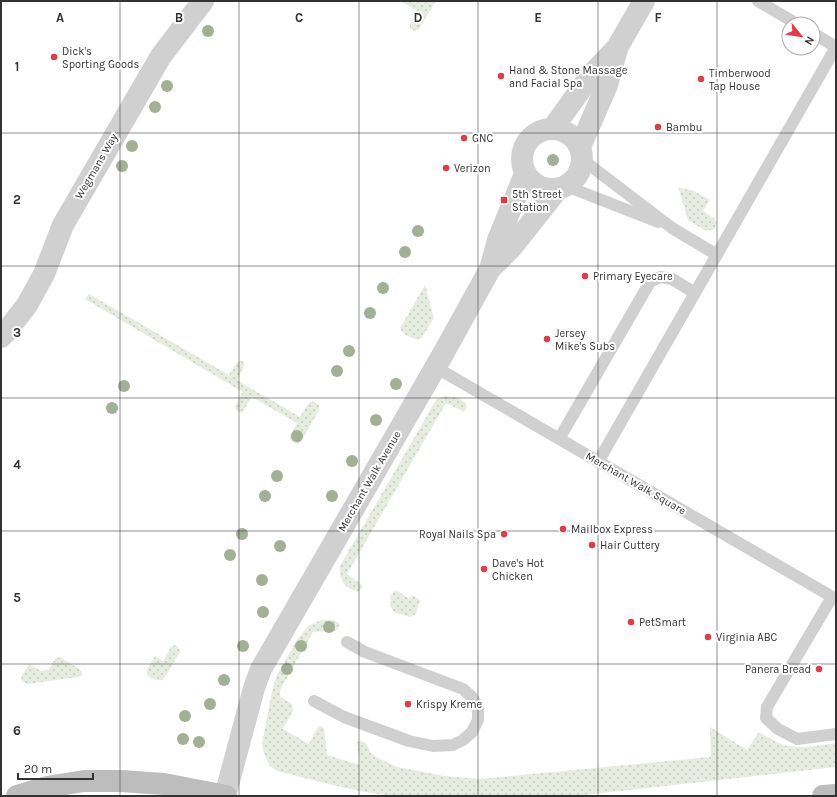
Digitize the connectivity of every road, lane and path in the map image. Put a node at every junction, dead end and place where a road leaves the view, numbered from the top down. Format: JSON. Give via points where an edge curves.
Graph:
{"nodes":[{"id":1,"x":203,"y":1,"type":"edge"},
{"id":2,"x":644,"y":1,"type":"edge"},
{"id":3,"x":758,"y":1,"type":"edge"},
{"id":4,"x":783,"y":16,"type":"edge"},
{"id":5,"x":821,"y":38,"type":"edge"},
{"id":6,"x":836,"y":47,"type":"edge"},
{"id":7,"x":617,"y":48,"type":"junction"},
{"id":8,"x":553,"y":128,"type":"junction"},
{"id":9,"x":581,"y":153,"type":"junction"},
{"id":10,"x":525,"y":174,"type":"junction"},
{"id":11,"x":562,"y":187,"type":"junction"},
{"id":12,"x":672,"y":228,"type":"junction"},
{"id":13,"x":717,"y":255,"type":"junction"},
{"id":14,"x":490,"y":269,"type":"junction"},
{"id":15,"x":695,"y":292,"type":"junction"},
{"id":16,"x":1,"y":337,"type":"edge"},
{"id":17,"x":435,"y":367,"type":"junction"},
{"id":18,"x":559,"y":439,"type":"junction"},
{"id":19,"x":598,"y":462,"type":"junction"},
{"id":20,"x":834,"y":598,"type":"edge"},
{"id":21,"x":347,"y":642,"type":"dead end"},
{"id":22,"x":314,"y":701,"type":"dead end"},
{"id":23,"x":836,"y":734,"type":"edge"},
{"id":24,"x":836,"y":795,"type":"edge"},
{"id":25,"x":16,"y":796,"type":"edge"},
{"id":26,"x":225,"y":796,"type":"edge"},
{"id":27,"x":823,"y":796,"type":"edge"}],
"edges":[{"from":1,"to":16,"type":"street","name":"Wegmans Way","via":[[161,56],[63,225],[44,274],[27,305]]},
{"from":2,"to":7,"type":"street"},
{"from":3,"to":4,"type":"lane"},
{"from":5,"to":6,"type":"lane"},
{"from":6,"to":13,"type":"lane"},
{"from":7,"to":8,"type":"street","via":[[591,75]]},
{"from":7,"to":9,"type":"street","via":[[608,85]]},
{"from":8,"to":9,"type":"street","via":[[566,131],[573,136]]},
{"from":8,"to":10,"type":"street","via":[[540,130],[527,141],[521,158]]},
{"from":9,"to":11,"type":"street","via":[[581,168],[578,175]]},
{"from":9,"to":12,"type":"lane"},
{"from":10,"to":11,"type":"street","via":[[531,182],[540,187],[549,190]]},
{"from":10,"to":14,"type":"street","via":[[498,240]]},
{"from":11,"to":12,"type":"lane","via":[[590,194]]},
{"from":11,"to":14,"type":"street","name":"Merchant Walk Avenue","via":[[512,247]]},
{"from":12,"to":13,"type":"lane"},
{"from":13,"to":15,"type":"lane"},
{"from":14,"to":17,"type":"street","name":"Merchant Walk Avenue"},
{"from":15,"to":18,"type":"lane","via":[[672,279],[660,277],[650,282]]},
{"from":15,"to":19,"type":"lane"},
{"from":17,"to":18,"type":"lane","name":"Merchant Walk Square"},
{"from":17,"to":26,"type":"street","name":"Merchant Walk Avenue","via":[[261,668]]},
{"from":18,"to":19,"type":"lane","name":"Merchant Walk Square"},
{"from":19,"to":20,"type":"lane","name":"Merchant Walk Square"},
{"from":20,"to":23,"type":"lane","via":[[767,707],[766,718],[778,730],[797,739]]},
{"from":21,"to":22,"type":"lane","via":[[366,652],[464,689],[478,708],[478,720],[472,732],[453,744],[433,746],[409,741],[344,717]]},
{"from":24,"to":27,"type":"street"},
{"from":25,"to":26,"type":"street","via":[[47,787],[84,781],[121,781],[164,784]]}]}
